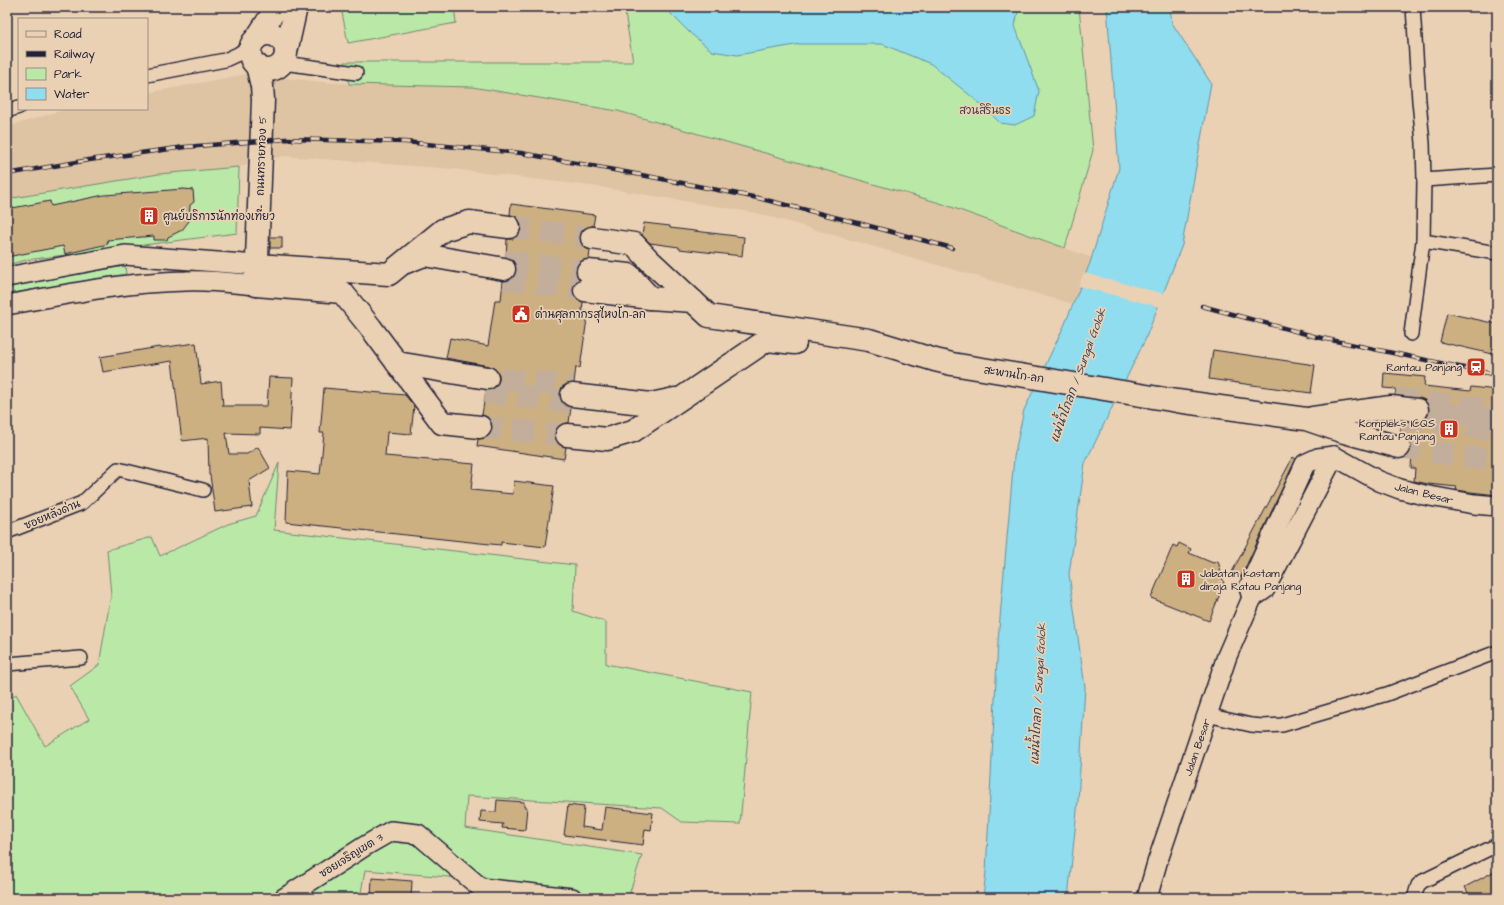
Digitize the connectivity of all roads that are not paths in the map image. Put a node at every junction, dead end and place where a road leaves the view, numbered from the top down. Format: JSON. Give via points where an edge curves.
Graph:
{"nodes":[{"id":1,"x":277,"y":7,"type":"edge"},
{"id":2,"x":296,"y":7,"type":"edge"},
{"id":3,"x":1413,"y":7,"type":"edge"},
{"id":4,"x":255,"y":42,"type":"junction"},
{"id":5,"x":225,"y":60,"type":"junction"},
{"id":6,"x":289,"y":61,"type":"junction"},
{"id":7,"x":256,"y":65,"type":"junction"},
{"id":8,"x":356,"y":73,"type":"dead end"},
{"id":9,"x":148,"y":75,"type":"edge"},
{"id":10,"x":263,"y":100,"type":"junction"},
{"id":11,"x":18,"y":107,"type":"edge"},
{"id":12,"x":7,"y":111,"type":"edge"},
{"id":13,"x":1497,"y":175,"type":"edge"},
{"id":14,"x":1424,"y":180,"type":"junction"},
{"id":15,"x":1423,"y":242,"type":"junction"},
{"id":16,"x":1497,"y":253,"type":"edge"},
{"id":17,"x":506,"y":255,"type":"junction"},
{"id":18,"x":138,"y":256,"type":"junction"},
{"id":19,"x":649,"y":260,"type":"junction"},
{"id":20,"x":403,"y":263,"type":"junction"},
{"id":21,"x":588,"y":266,"type":"junction"},
{"id":22,"x":257,"y":275,"type":"junction"},
{"id":23,"x":7,"y":277,"type":"edge"},
{"id":24,"x":140,"y":284,"type":"junction"},
{"id":25,"x":640,"y":287,"type":"junction"},
{"id":26,"x":693,"y":302,"type":"junction"},
{"id":27,"x":7,"y":305,"type":"edge"},
{"id":28,"x":1411,"y":334,"type":"dead end"},
{"id":29,"x":943,"y":362,"type":"junction"},
{"id":30,"x":398,"y":363,"type":"junction"},
{"id":31,"x":682,"y":397,"type":"junction"},
{"id":32,"x":1394,"y":399,"type":"tunnel mouth"},
{"id":33,"x":571,"y":408,"type":"junction"},
{"id":34,"x":1339,"y":415,"type":"junction"},
{"id":35,"x":1306,"y":419,"type":"junction"},
{"id":36,"x":203,"y":490,"type":"dead end"},
{"id":37,"x":1497,"y":506,"type":"edge"},
{"id":38,"x":7,"y":532,"type":"edge"},
{"id":39,"x":1497,"y":652,"type":"edge"},
{"id":40,"x":81,"y":658,"type":"dead end"},
{"id":41,"x":7,"y":664,"type":"edge"},
{"id":42,"x":1208,"y":715,"type":"junction"},
{"id":43,"x":1497,"y":845,"type":"edge"},
{"id":44,"x":480,"y":893,"type":"edge"},
{"id":45,"x":284,"y":898,"type":"edge"},
{"id":46,"x":572,"y":898,"type":"edge"},
{"id":47,"x":1147,"y":898,"type":"edge"},
{"id":48,"x":1414,"y":898,"type":"edge"}],
"edges":[{"from":1,"to":4,"type":"highway"},
{"from":2,"to":6,"type":"highway","name":"ถนนทรายทอง 5"},
{"from":3,"to":14,"type":"street","via":[[1424,144]]},
{"from":4,"to":5,"type":"street"},
{"from":4,"to":6,"type":"highway","via":[[267,34],[273,35],[282,41]]},
{"from":4,"to":7,"type":"highway","via":[[251,55]]},
{"from":5,"to":7,"type":"street"},
{"from":5,"to":9,"type":"street"},
{"from":6,"to":7,"type":"highway","via":[[267,70]]},
{"from":6,"to":8,"type":"street"},
{"from":6,"to":10,"type":"highway","name":"ถนนทรายทอง 5","via":[[266,87]]},
{"from":7,"to":10,"type":"highway","name":"ถนนทรายทอง 5"},
{"from":10,"to":22,"type":"highway","name":"ถนนทรายทอง 5"},
{"from":11,"to":12,"type":"street"},
{"from":13,"to":14,"type":"street"},
{"from":14,"to":15,"type":"street"},
{"from":15,"to":16,"type":"street"},
{"from":15,"to":28,"type":"street"},
{"from":17,"to":20,"type":"highway"},
{"from":17,"to":20,"type":"highway","via":[[479,265],[424,255]]},
{"from":17,"to":20,"type":"highway","via":[[443,230]]},
{"from":18,"to":22,"type":"main road"},
{"from":18,"to":23,"type":"main road","via":[[126,255]]},
{"from":18,"to":24,"type":"main road"},
{"from":19,"to":21,"type":"highway"},
{"from":19,"to":21,"type":"highway","via":[[634,244]]},
{"from":19,"to":26,"type":"highway"},
{"from":20,"to":22,"type":"highway","via":[[389,274]]},
{"from":21,"to":25,"type":"highway"},
{"from":21,"to":25,"type":"highway"},
{"from":22,"to":24,"type":"main road"},
{"from":22,"to":30,"type":"highway","via":[[342,292]]},
{"from":24,"to":27,"type":"main road","via":[[57,295]]},
{"from":25,"to":26,"type":"highway"},
{"from":26,"to":29,"type":"highway","via":[[709,316],[869,340]]},
{"from":29,"to":31,"type":"highway","via":[[767,340]]},
{"from":29,"to":35,"type":"highway","name":"สะพานโก-ลก","via":[[1177,401]]},
{"from":30,"to":30,"type":"highway","via":[[436,414],[477,392]]},
{"from":31,"to":33,"type":"highway"},
{"from":31,"to":33,"type":"highway","via":[[651,404],[596,396]]},
{"from":31,"to":33,"type":"highway","via":[[633,431]]},
{"from":32,"to":34,"type":"highway","via":[[1373,402]]},
{"from":34,"to":35,"type":"highway"},
{"from":34,"to":35,"type":"highway","via":[[1391,407],[1406,435],[1350,433]]},
{"from":36,"to":38,"type":"street","name":"ซอยหลังด่าน","via":[[118,469],[82,503]]},
{"from":37,"to":42,"type":"main road","name":"Jalan Besar","via":[[1474,504],[1400,489],[1334,456],[1265,590],[1252,598],[1227,656]]},
{"from":39,"to":42,"type":"street","via":[[1387,694],[1282,725],[1251,725]]},
{"from":40,"to":41,"type":"street"},
{"from":42,"to":47,"type":"main road","name":"Jalan Besar"},
{"from":43,"to":48,"type":"street","via":[[1423,881],[1418,885]]},
{"from":44,"to":45,"type":"main road","name":"ซอยเจริญเขต 3","via":[[418,834],[391,831]]},
{"from":44,"to":46,"type":"main road","name":"ซอยเจริญเขต 3"}]}
